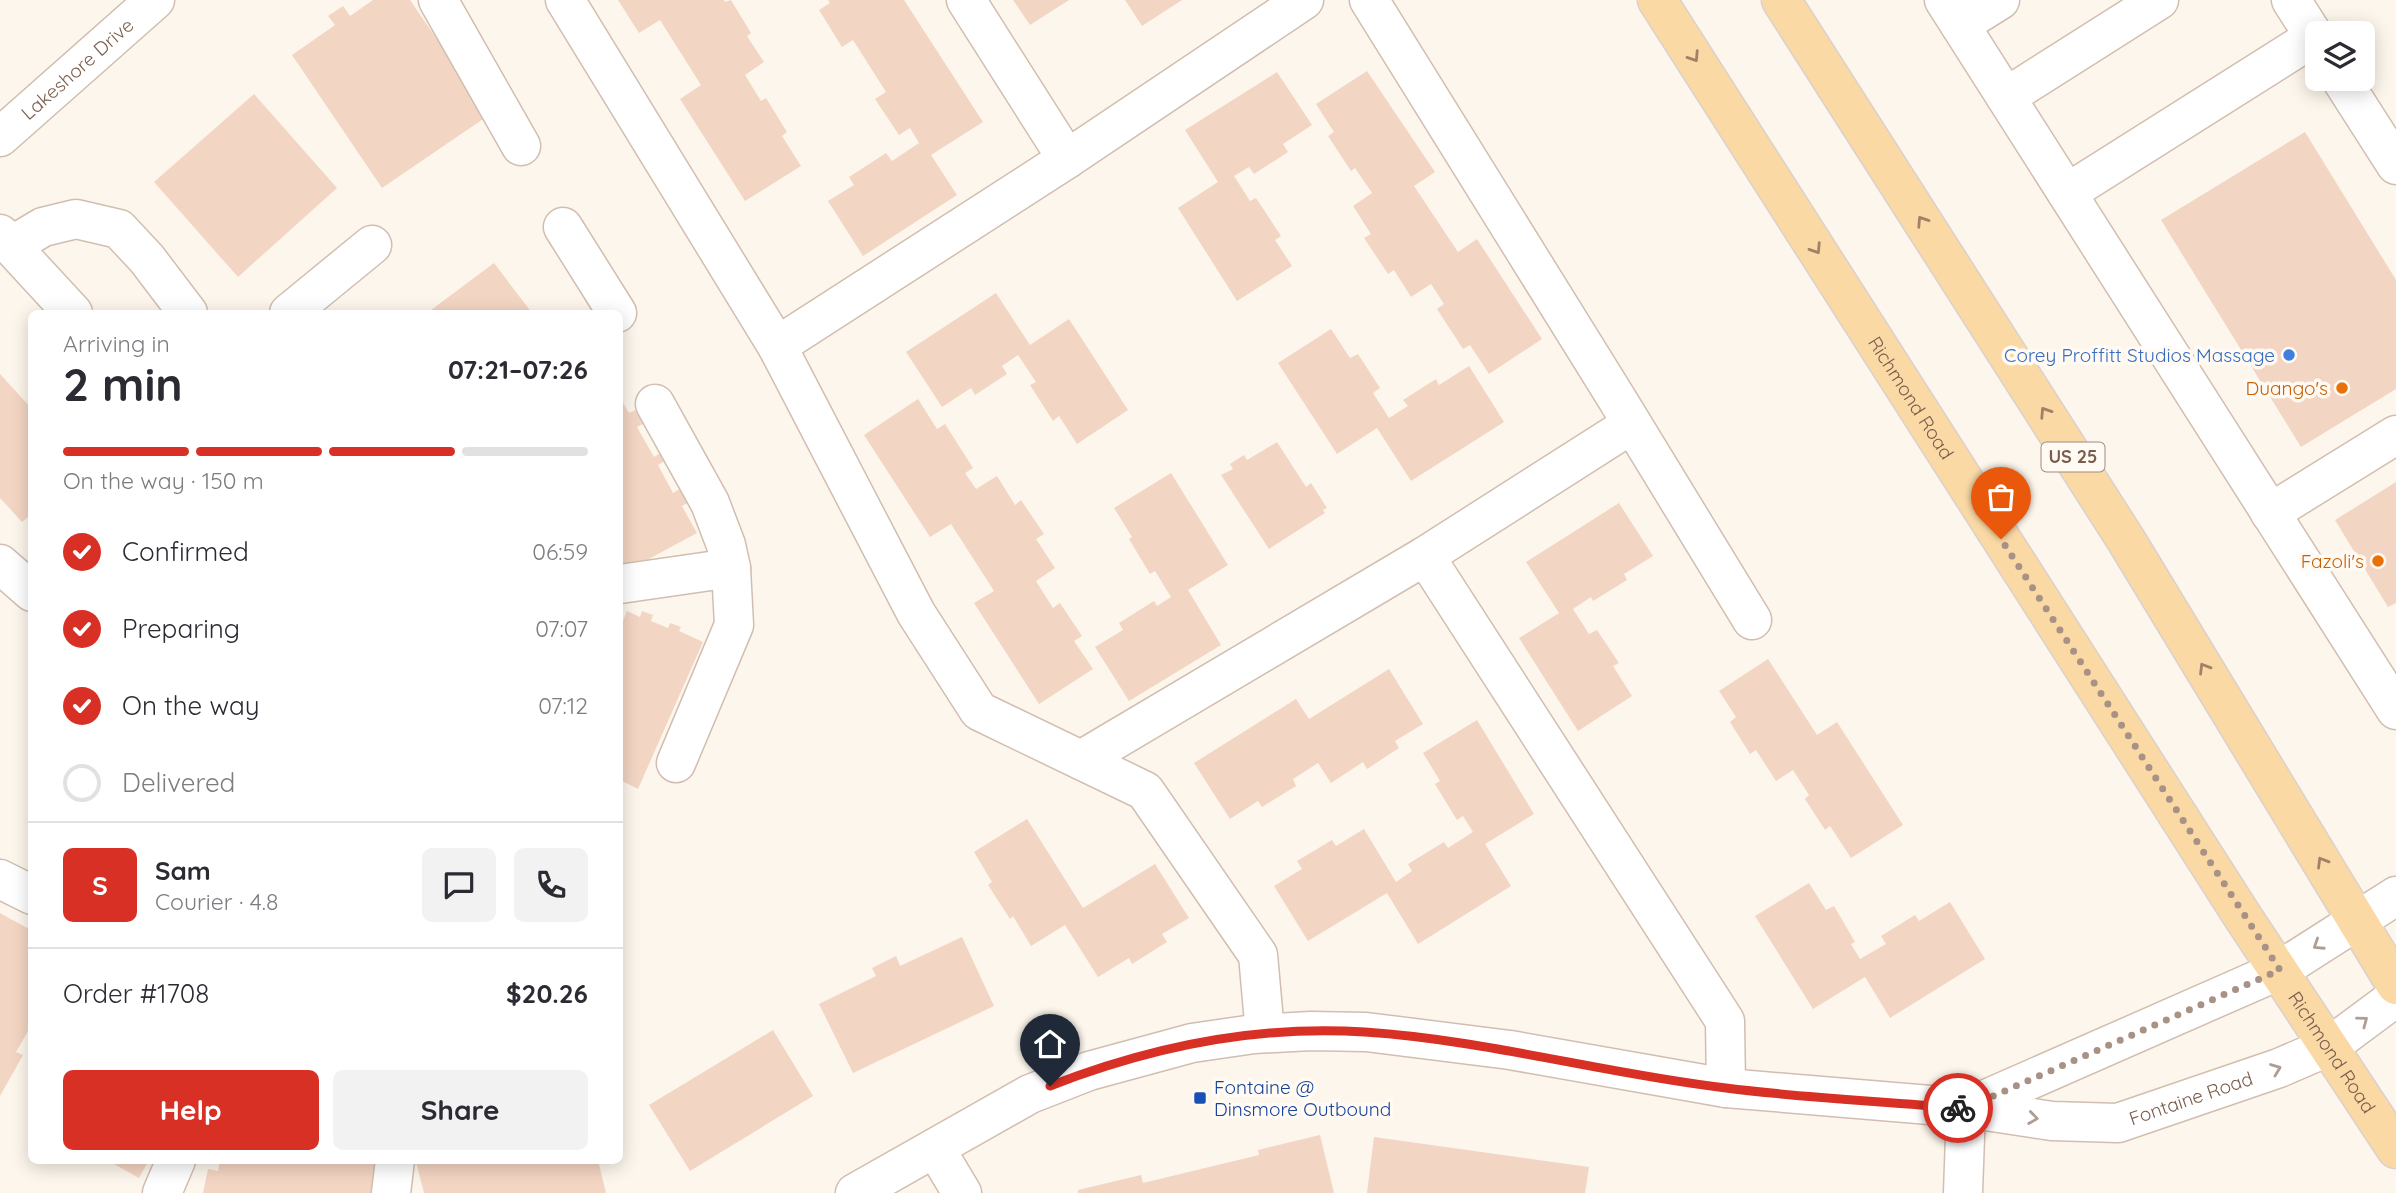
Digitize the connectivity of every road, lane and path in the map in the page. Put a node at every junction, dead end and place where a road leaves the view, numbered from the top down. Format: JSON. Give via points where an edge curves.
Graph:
{"nodes":[{"id":1,"x":155,"y":0,"type":"edge"},
{"id":2,"x":438,"y":0,"type":"edge"},
{"id":3,"x":565,"y":0,"type":"edge"},
{"id":4,"x":966,"y":0,"type":"edge"},
{"id":5,"x":1304,"y":0,"type":"edge"},
{"id":6,"x":1369,"y":0,"type":"edge"},
{"id":7,"x":1657,"y":0,"type":"edge"},
{"id":8,"x":1781,"y":0,"type":"edge"},
{"id":9,"x":2000,"y":0,"type":"edge"},
{"id":10,"x":2160,"y":0,"type":"edge"},
{"id":11,"x":2291,"y":0,"type":"edge"},
{"id":12,"x":1952,"y":13,"type":"edge"},
{"id":13,"x":2305,"y":22,"type":"edge"},
{"id":14,"x":2305,"y":46,"type":"edge"},
{"id":15,"x":2349,"y":91,"type":"edge"},
{"id":16,"x":2006,"y":97,"type":"junction"},
{"id":17,"x":0,"y":137,"type":"edge"},
{"id":18,"x":521,"y":146,"type":"dead end"},
{"id":19,"x":1067,"y":159,"type":"junction"},
{"id":20,"x":2396,"y":165,"type":"edge"},
{"id":21,"x":2067,"y":193,"type":"junction"},
{"id":22,"x":563,"y":228,"type":"dead end"},
{"id":23,"x":6,"y":240,"type":"edge"},
{"id":24,"x":372,"y":245,"type":"dead end"},
{"id":25,"x":70,"y":310,"type":"edge"},
{"id":26,"x":186,"y":310,"type":"edge"},
{"id":27,"x":293,"y":310,"type":"edge"},
{"id":28,"x":615,"y":310,"type":"edge"},
{"id":29,"x":777,"y":346,"type":"junction"},
{"id":30,"x":655,"y":404,"type":"dead end"},
{"id":31,"x":1632,"y":424,"type":"junction"},
{"id":32,"x":2396,"y":435,"type":"edge"},
{"id":33,"x":2270,"y":513,"type":"junction"},
{"id":34,"x":1424,"y":556,"type":"junction"},
{"id":35,"x":0,"y":564,"type":"edge"},
{"id":36,"x":730,"y":568,"type":"junction"},
{"id":37,"x":623,"y":584,"type":"edge"},
{"id":38,"x":28,"y":588,"type":"edge"},
{"id":39,"x":1752,"y":620,"type":"dead end"},
{"id":40,"x":2383,"y":662,"type":"edge"},
{"id":41,"x":2396,"y":710,"type":"edge"},
{"id":42,"x":1081,"y":760,"type":"junction"},
{"id":43,"x":676,"y":763,"type":"dead end"},
{"id":44,"x":0,"y":879,"type":"edge"},
{"id":45,"x":28,"y":893,"type":"edge"},
{"id":46,"x":2396,"y":896,"type":"edge"},
{"id":47,"x":2357,"y":921,"type":"junction"},
{"id":48,"x":2280,"y":970,"type":"junction"},
{"id":49,"x":2396,"y":985,"type":"edge"},
{"id":50,"x":2396,"y":996,"type":"edge"},
{"id":51,"x":1265,"y":1033,"type":"junction"},
{"id":52,"x":2330,"y":1046,"type":"junction"},
{"id":53,"x":1726,"y":1088,"type":"junction"},
{"id":54,"x":1966,"y":1108,"type":"junction"},
{"id":55,"x":935,"y":1148,"type":"junction"},
{"id":56,"x":2396,"y":1149,"type":"edge"},
{"id":57,"x":174,"y":1164,"type":"edge"},
{"id":58,"x":395,"y":1164,"type":"edge"},
{"id":59,"x":162,"y":1193,"type":"edge"},
{"id":60,"x":391,"y":1193,"type":"edge"},
{"id":61,"x":855,"y":1193,"type":"edge"},
{"id":62,"x":962,"y":1193,"type":"edge"},
{"id":63,"x":1963,"y":1193,"type":"edge"}],
"edges":[{"from":1,"to":17,"type":"street","name":"Lakeshore Drive"},
{"from":2,"to":18,"type":"street"},
{"from":3,"to":29,"type":"street"},
{"from":4,"to":19,"type":"street"},
{"from":5,"to":19,"type":"street"},
{"from":6,"to":31,"type":"street"},
{"from":7,"to":48,"type":"main road","name":"Richmond Road","one_way":true},
{"from":47,"to":8,"type":"main road","number":"US 25","one_way":true,"via":[[2126,540]]},
{"from":9,"to":12,"type":"street"},
{"from":10,"to":16,"type":"street"},
{"from":11,"to":13,"type":"street"},
{"from":12,"to":16,"type":"street"},
{"from":14,"to":21,"type":"street"},
{"from":15,"to":20,"type":"street"},
{"from":16,"to":21,"type":"street"},
{"from":19,"to":29,"type":"street"},
{"from":21,"to":33,"type":"street"},
{"from":22,"to":28,"type":"street"},
{"from":23,"to":25,"type":"street"},
{"from":23,"to":26,"type":"street","via":[[76,219],[119,229]]},
{"from":24,"to":27,"type":"street"},
{"from":29,"to":42,"type":"street","via":[[916,613],[979,711]]},
{"from":30,"to":36,"type":"street","via":[[710,503]]},
{"from":31,"to":34,"type":"street"},
{"from":31,"to":39,"type":"street"},
{"from":32,"to":33,"type":"street"},
{"from":33,"to":40,"type":"street"},
{"from":34,"to":42,"type":"street"},
{"from":34,"to":53,"type":"street","via":[[1725,1021]]},
{"from":35,"to":38,"type":"street"},
{"from":36,"to":37,"type":"street"},
{"from":36,"to":43,"type":"street","via":[[734,625]]},
{"from":40,"to":41,"type":"street"},
{"from":42,"to":51,"type":"street","via":[[1145,791],[1258,955]]},
{"from":44,"to":45,"type":"street"},
{"from":46,"to":47,"type":"street","name":"Fontaine Road"},
{"from":47,"to":48,"type":"street","name":"Fontaine Road","one_way":true},
{"from":47,"to":49,"type":"main road","number":"US 25"},
{"from":48,"to":52,"type":"main road","name":"Richmond Road"},
{"from":48,"to":54,"type":"street","name":"Fontaine Road"},
{"from":52,"to":50,"type":"street","name":"Fontaine Road","one_way":true},
{"from":51,"to":53,"type":"street","name":"Fontaine Road","via":[[1366,1032],[1510,1050]]},
{"from":51,"to":55,"type":"street","name":"Fontaine Road","via":[[1192,1043],[1089,1071],[1030,1094]]},
{"from":54,"to":52,"type":"street","name":"Fontaine Road","one_way":true,"via":[[2052,1121],[2118,1123]]},
{"from":52,"to":56,"type":"main road","name":"Richmond Road"},
{"from":53,"to":54,"type":"street","name":"Fontaine Road"},
{"from":54,"to":63,"type":"street"},
{"from":55,"to":61,"type":"street","name":"Fontaine Road"},
{"from":55,"to":62,"type":"street"},
{"from":57,"to":59,"type":"street"},
{"from":58,"to":60,"type":"street"}]}
